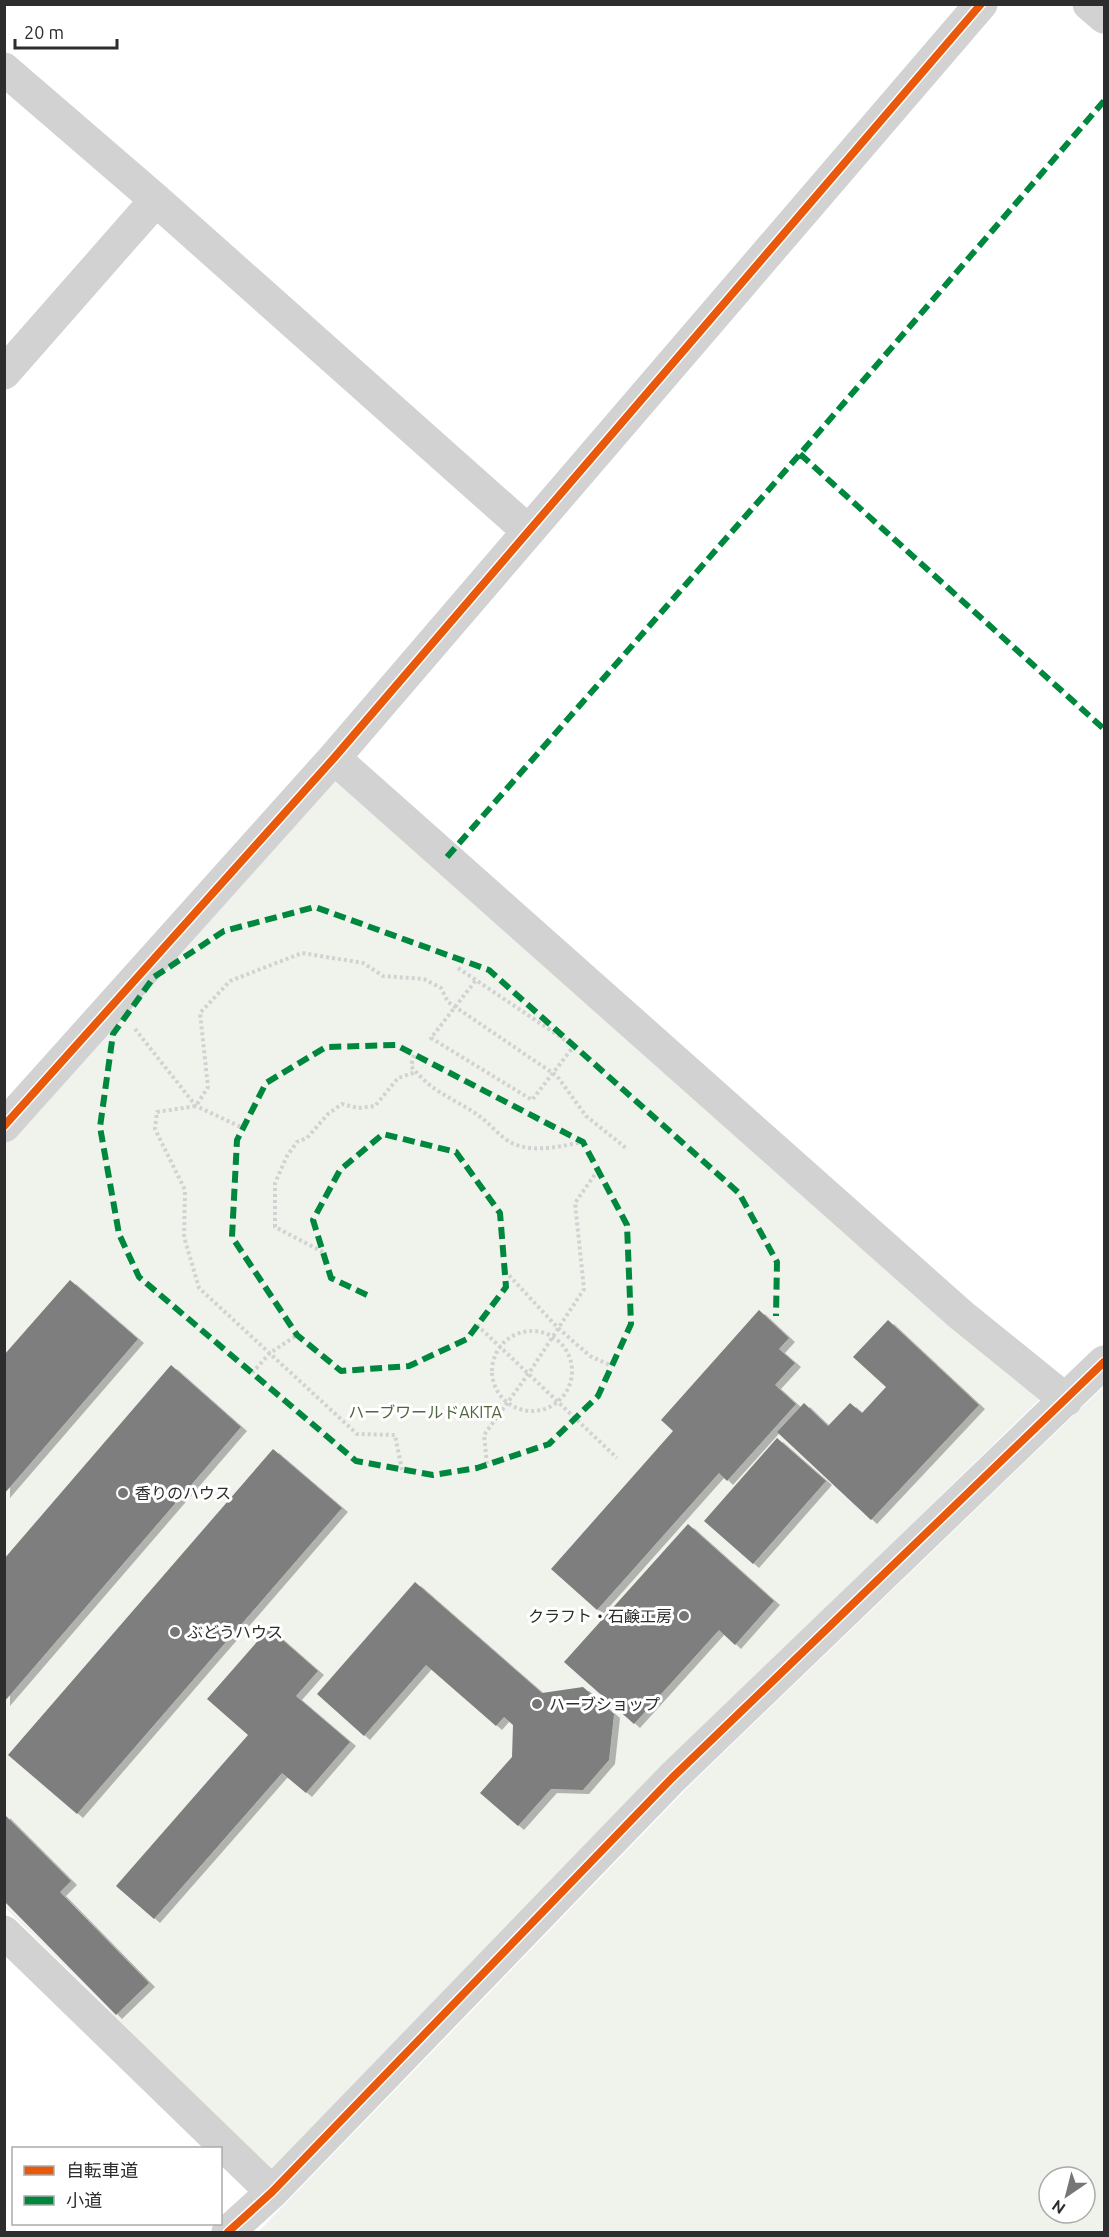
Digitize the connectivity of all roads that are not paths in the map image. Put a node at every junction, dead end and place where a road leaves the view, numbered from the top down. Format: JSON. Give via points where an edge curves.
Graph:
{"nodes":[{"id":1,"x":981,"y":4,"type":"edge"},
{"id":2,"x":1089,"y":4,"type":"edge"},
{"id":3,"x":1104,"y":17,"type":"edge"},
{"id":4,"x":4,"y":69,"type":"edge"},
{"id":5,"x":156,"y":200,"type":"junction"},
{"id":6,"x":4,"y":373,"type":"edge"},
{"id":7,"x":528,"y":531,"type":"junction"},
{"id":8,"x":334,"y":758,"type":"junction"},
{"id":9,"x":4,"y":1126,"type":"edge"},
{"id":10,"x":1104,"y":1362,"type":"edge"},
{"id":11,"x":1066,"y":1400,"type":"junction"},
{"id":12,"x":4,"y":1932,"type":"edge"},
{"id":13,"x":272,"y":2192,"type":"junction"},
{"id":14,"x":228,"y":2232,"type":"edge"}],
"edges":[{"from":1,"to":7,"type":"street"},
{"from":2,"to":3,"type":"street"},
{"from":4,"to":5,"type":"street"},
{"from":5,"to":6,"type":"street"},
{"from":5,"to":7,"type":"street"},
{"from":7,"to":8,"type":"street"},
{"from":8,"to":9,"type":"street"},
{"from":8,"to":11,"type":"street","via":[[952,1307]]},
{"from":10,"to":11,"type":"street"},
{"from":11,"to":13,"type":"street","via":[[672,1778]]},
{"from":12,"to":13,"type":"street"},
{"from":13,"to":14,"type":"street"}]}
